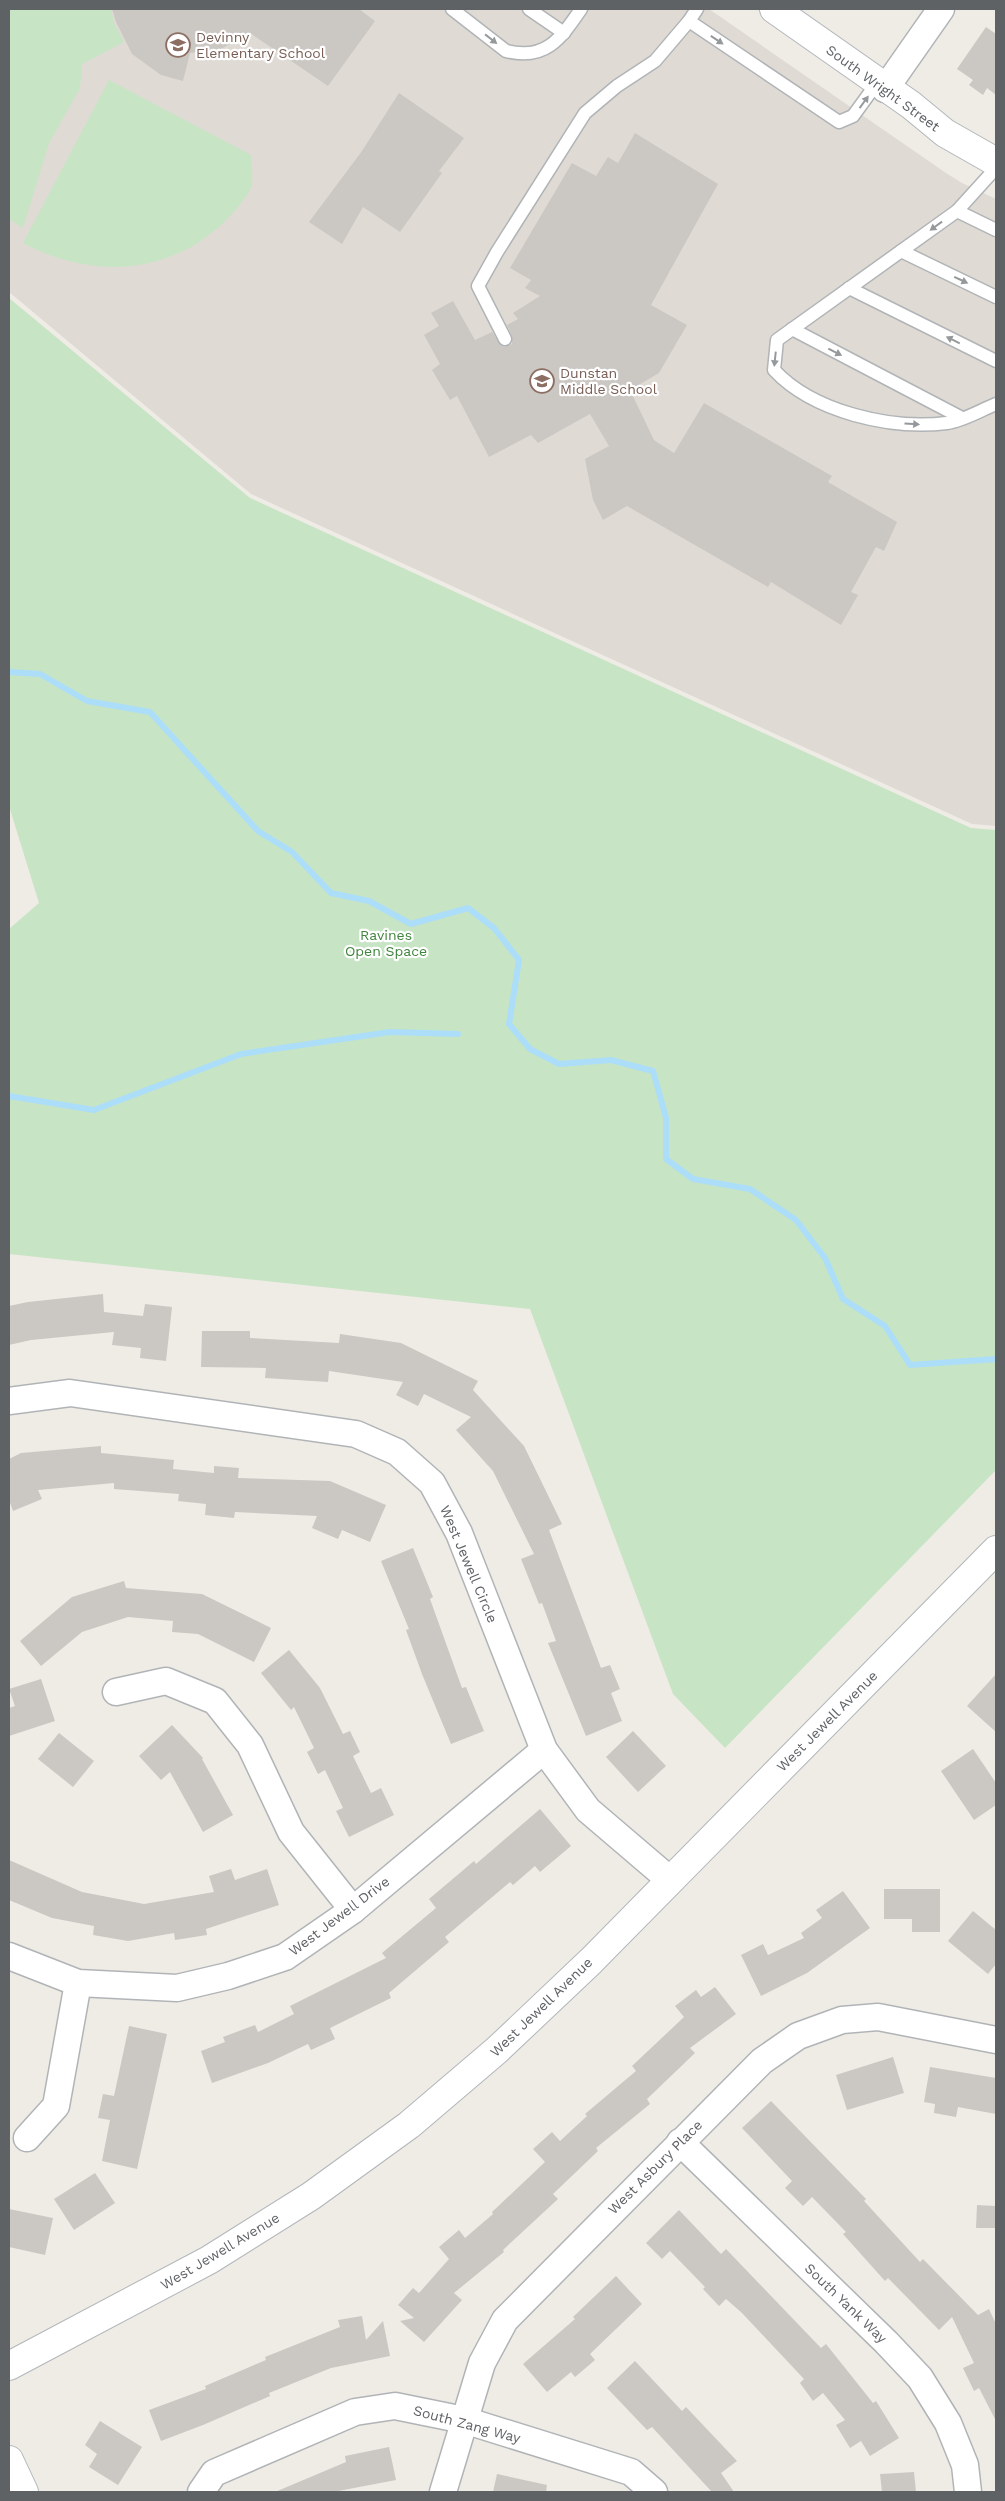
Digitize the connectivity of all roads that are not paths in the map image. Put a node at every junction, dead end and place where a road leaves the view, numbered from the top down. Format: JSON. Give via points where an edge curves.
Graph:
{"nodes":[{"id":1,"x":452,"y":9,"type":"edge"},
{"id":2,"x":529,"y":9,"type":"edge"},
{"id":3,"x":581,"y":9,"type":"edge"},
{"id":4,"x":697,"y":9,"type":"edge"},
{"id":5,"x":774,"y":9,"type":"edge"},
{"id":6,"x":942,"y":9,"type":"edge"},
{"id":7,"x":689,"y":21,"type":"junction"},
{"id":8,"x":564,"y":33,"type":"junction"},
{"id":9,"x":881,"y":86,"type":"junction"},
{"id":10,"x":996,"y":162,"type":"edge"},
{"id":11,"x":996,"y":168,"type":"edge"},
{"id":12,"x":957,"y":211,"type":"junction"},
{"id":13,"x":996,"y":230,"type":"edge"},
{"id":14,"x":901,"y":251,"type":"junction"},
{"id":15,"x":850,"y":288,"type":"junction"},
{"id":16,"x":996,"y":297,"type":"edge"},
{"id":17,"x":792,"y":329,"type":"junction"},
{"id":18,"x":505,"y":339,"type":"dead end"},
{"id":19,"x":996,"y":361,"type":"edge"},
{"id":20,"x":996,"y":404,"type":"edge"},
{"id":21,"x":962,"y":418,"type":"junction"},
{"id":22,"x":9,"y":1401,"type":"edge"},
{"id":23,"x":996,"y":1550,"type":"edge"},
{"id":24,"x":116,"y":1692,"type":"dead end"},
{"id":25,"x":544,"y":1750,"type":"junction"},
{"id":26,"x":670,"y":1880,"type":"junction"},
{"id":27,"x":353,"y":1910,"type":"junction"},
{"id":28,"x":9,"y":1956,"type":"edge"},
{"id":29,"x":78,"y":1983,"type":"junction"},
{"id":30,"x":996,"y":2040,"type":"edge"},
{"id":31,"x":26,"y":2138,"type":"dead end"},
{"id":32,"x":680,"y":2142,"type":"junction"},
{"id":33,"x":9,"y":2366,"type":"edge"},
{"id":34,"x":464,"y":2420,"type":"junction"},
{"id":35,"x":9,"y":2460,"type":"edge"},
{"id":36,"x":24,"y":2492,"type":"edge"},
{"id":37,"x":201,"y":2492,"type":"edge"},
{"id":38,"x":442,"y":2492,"type":"edge"},
{"id":39,"x":654,"y":2492,"type":"edge"},
{"id":40,"x":968,"y":2492,"type":"edge"}],
"edges":[{"from":1,"to":8,"type":"lane","one_way":true,"via":[[506,51],[514,53],[536,52],[551,47]]},
{"from":2,"to":8,"type":"lane"},
{"from":3,"to":8,"type":"lane"},
{"from":4,"to":7,"type":"lane"},
{"from":5,"to":9,"type":"main road","name":"South Wright Street"},
{"from":6,"to":9,"type":"street"},
{"from":7,"to":9,"type":"lane","one_way":true,"via":[[839,122],[853,116]]},
{"from":7,"to":18,"type":"lane","via":[[655,62],[617,86],[585,114],[497,252],[478,286]]},
{"from":9,"to":10,"type":"main road","name":"South Wright Street","via":[[945,133]]},
{"from":11,"to":12,"type":"lane"},
{"from":12,"to":13,"type":"lane"},
{"from":12,"to":14,"type":"lane","one_way":true},
{"from":14,"to":15,"type":"lane"},
{"from":14,"to":16,"type":"lane","one_way":true},
{"from":15,"to":17,"type":"lane"},
{"from":19,"to":15,"type":"lane","one_way":true},
{"from":17,"to":21,"type":"lane","one_way":true},
{"from":17,"to":21,"type":"lane","one_way":true,"via":[[777,340],[774,370],[788,385],[815,400],[866,419],[903,424],[949,423]]},
{"from":20,"to":21,"type":"lane"},
{"from":22,"to":25,"type":"street","name":"West Jewell Circle","via":[[70,1393],[356,1434],[397,1452],[432,1482],[459,1533]]},
{"from":23,"to":26,"type":"main road","name":"West Jewell Avenue"},
{"from":24,"to":27,"type":"street","via":[[166,1681],[214,1701],[250,1745],[291,1832]]},
{"from":25,"to":26,"type":"street","name":"West Jewell Circle","via":[[588,1810]]},
{"from":25,"to":27,"type":"street","name":"West Jewell Drive"},
{"from":26,"to":33,"type":"main road","name":"West Jewell Avenue","via":[[497,2050],[401,2131],[311,2196],[209,2260]]},
{"from":27,"to":29,"type":"street","name":"West Jewell Drive","via":[[286,1957],[228,1976],[176,1988]]},
{"from":28,"to":29,"type":"street","name":"West Jewell Drive"},
{"from":29,"to":31,"type":"street","via":[[56,2106]]},
{"from":30,"to":32,"type":"street","name":"West Asbury Place","via":[[878,2017],[842,2020],[798,2036],[762,2061]]},
{"from":32,"to":34,"type":"street","name":"West Asbury Place","via":[[506,2320],[482,2363]]},
{"from":32,"to":40,"type":"street","name":"South Yank Way","via":[[920,2378],[948,2423],[964,2465]]},
{"from":34,"to":37,"type":"street","name":"South Zang Way","via":[[395,2406],[355,2412],[214,2473]]},
{"from":34,"to":38,"type":"street","name":"West Asbury Place"},
{"from":34,"to":39,"type":"street","name":"South Zang Way","via":[[631,2472]]},
{"from":35,"to":36,"type":"main road"}]}
